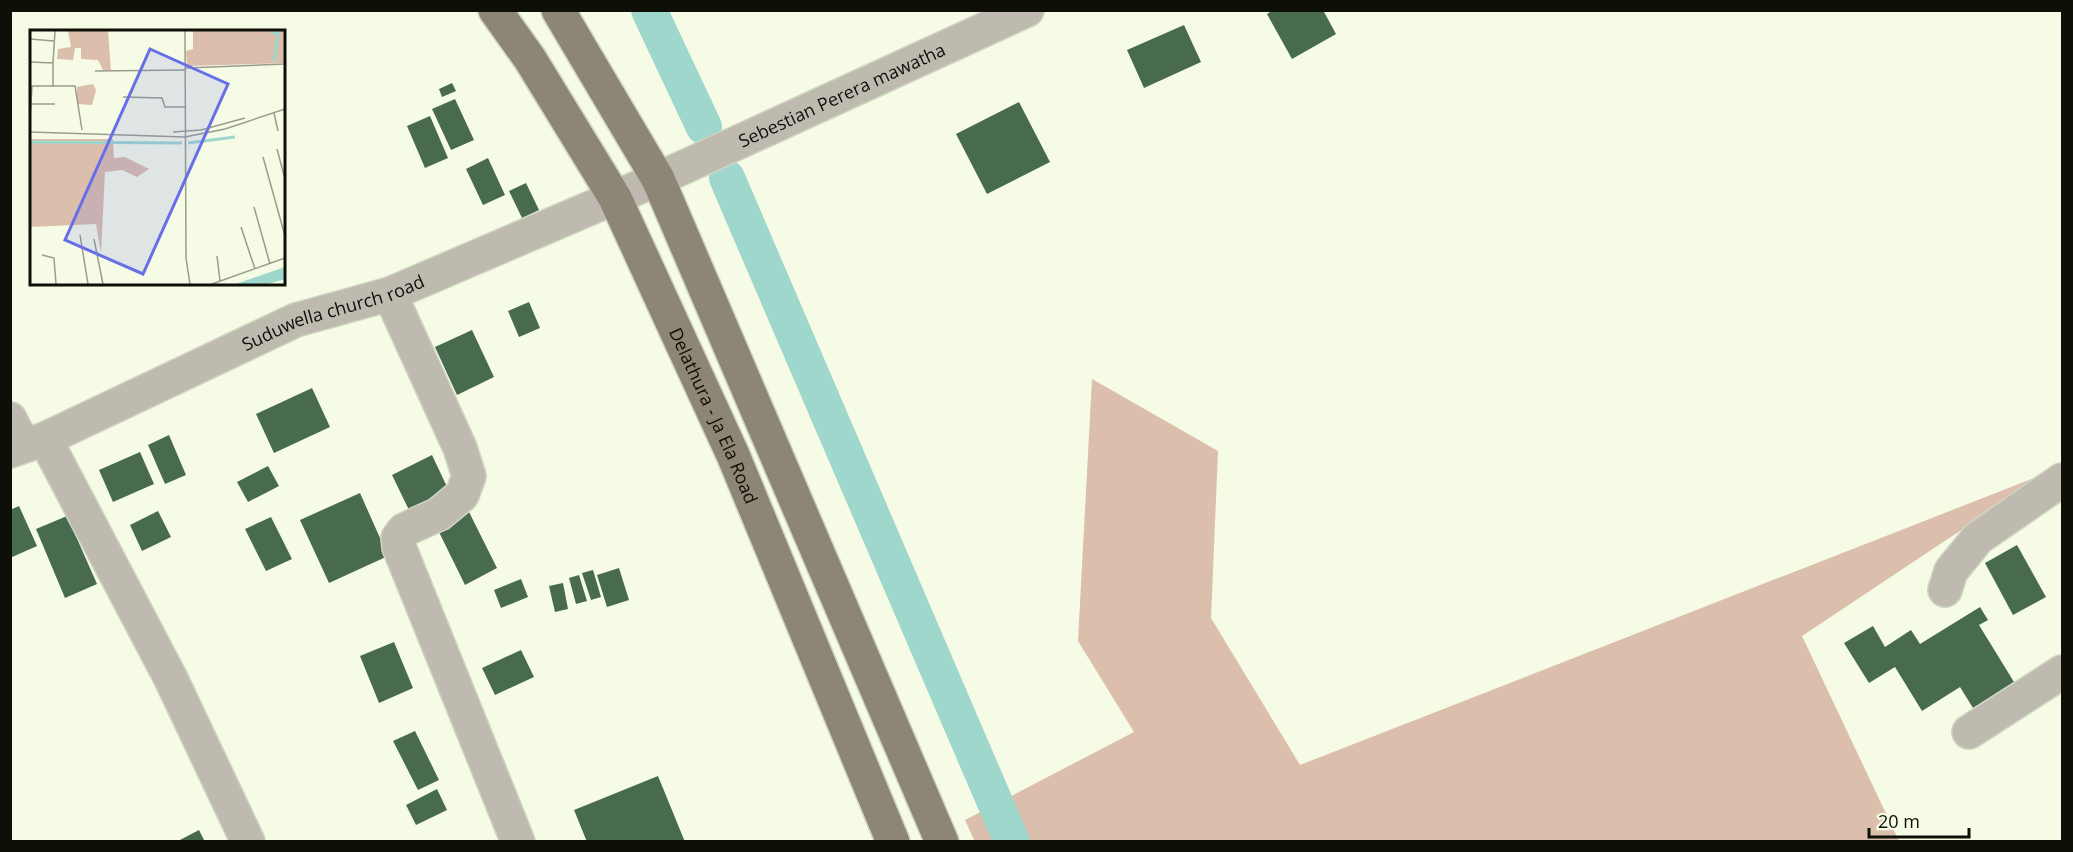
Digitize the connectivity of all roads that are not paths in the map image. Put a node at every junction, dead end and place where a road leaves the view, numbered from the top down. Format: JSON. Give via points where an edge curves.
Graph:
{"nodes":[{"id":1,"x":495,"y":10,"type":"edge"},
{"id":2,"x":558,"y":10,"type":"edge"},
{"id":3,"x":1027,"y":10,"type":"edge"},
{"id":4,"x":658,"y":178,"type":"junction"},
{"id":5,"x":615,"y":198,"type":"junction"},
{"id":6,"x":390,"y":294,"type":"junction"},
{"id":7,"x":22,"y":439,"type":"edge"},
{"id":8,"x":2062,"y":480,"type":"edge"},
{"id":9,"x":1945,"y":590,"type":"dead end"},
{"id":10,"x":2062,"y":672,"type":"edge"},
{"id":11,"x":1969,"y":732,"type":"dead end"},
{"id":12,"x":248,"y":842,"type":"edge"},
{"id":13,"x":518,"y":842,"type":"edge"},
{"id":14,"x":893,"y":842,"type":"edge"},
{"id":15,"x":942,"y":842,"type":"edge"}],
"edges":[{"from":1,"to":5,"type":"main road","name":"Delathura - Ja Ela Road","via":[[530,59]]},
{"from":2,"to":4,"type":"main road"},
{"from":3,"to":4,"type":"street","name":"Sebestian Perera mawatha"},
{"from":4,"to":5,"type":"street","name":"Suduwella church road"},
{"from":4,"to":15,"type":"main road"},
{"from":5,"to":6,"type":"street","name":"Suduwella church road"},
{"from":5,"to":14,"type":"main road","name":"Delathura - Ja Ela Road","via":[[733,455]]},
{"from":6,"to":7,"type":"street","name":"Suduwella church road","via":[[296,320]]},
{"from":6,"to":13,"type":"street","via":[[469,476],[462,495],[439,514],[404,530],[398,538],[399,547]]},
{"from":7,"to":12,"type":"street","via":[[171,679]]},
{"from":8,"to":9,"type":"street","via":[[1978,538],[1951,571]]},
{"from":10,"to":11,"type":"street"}]}
